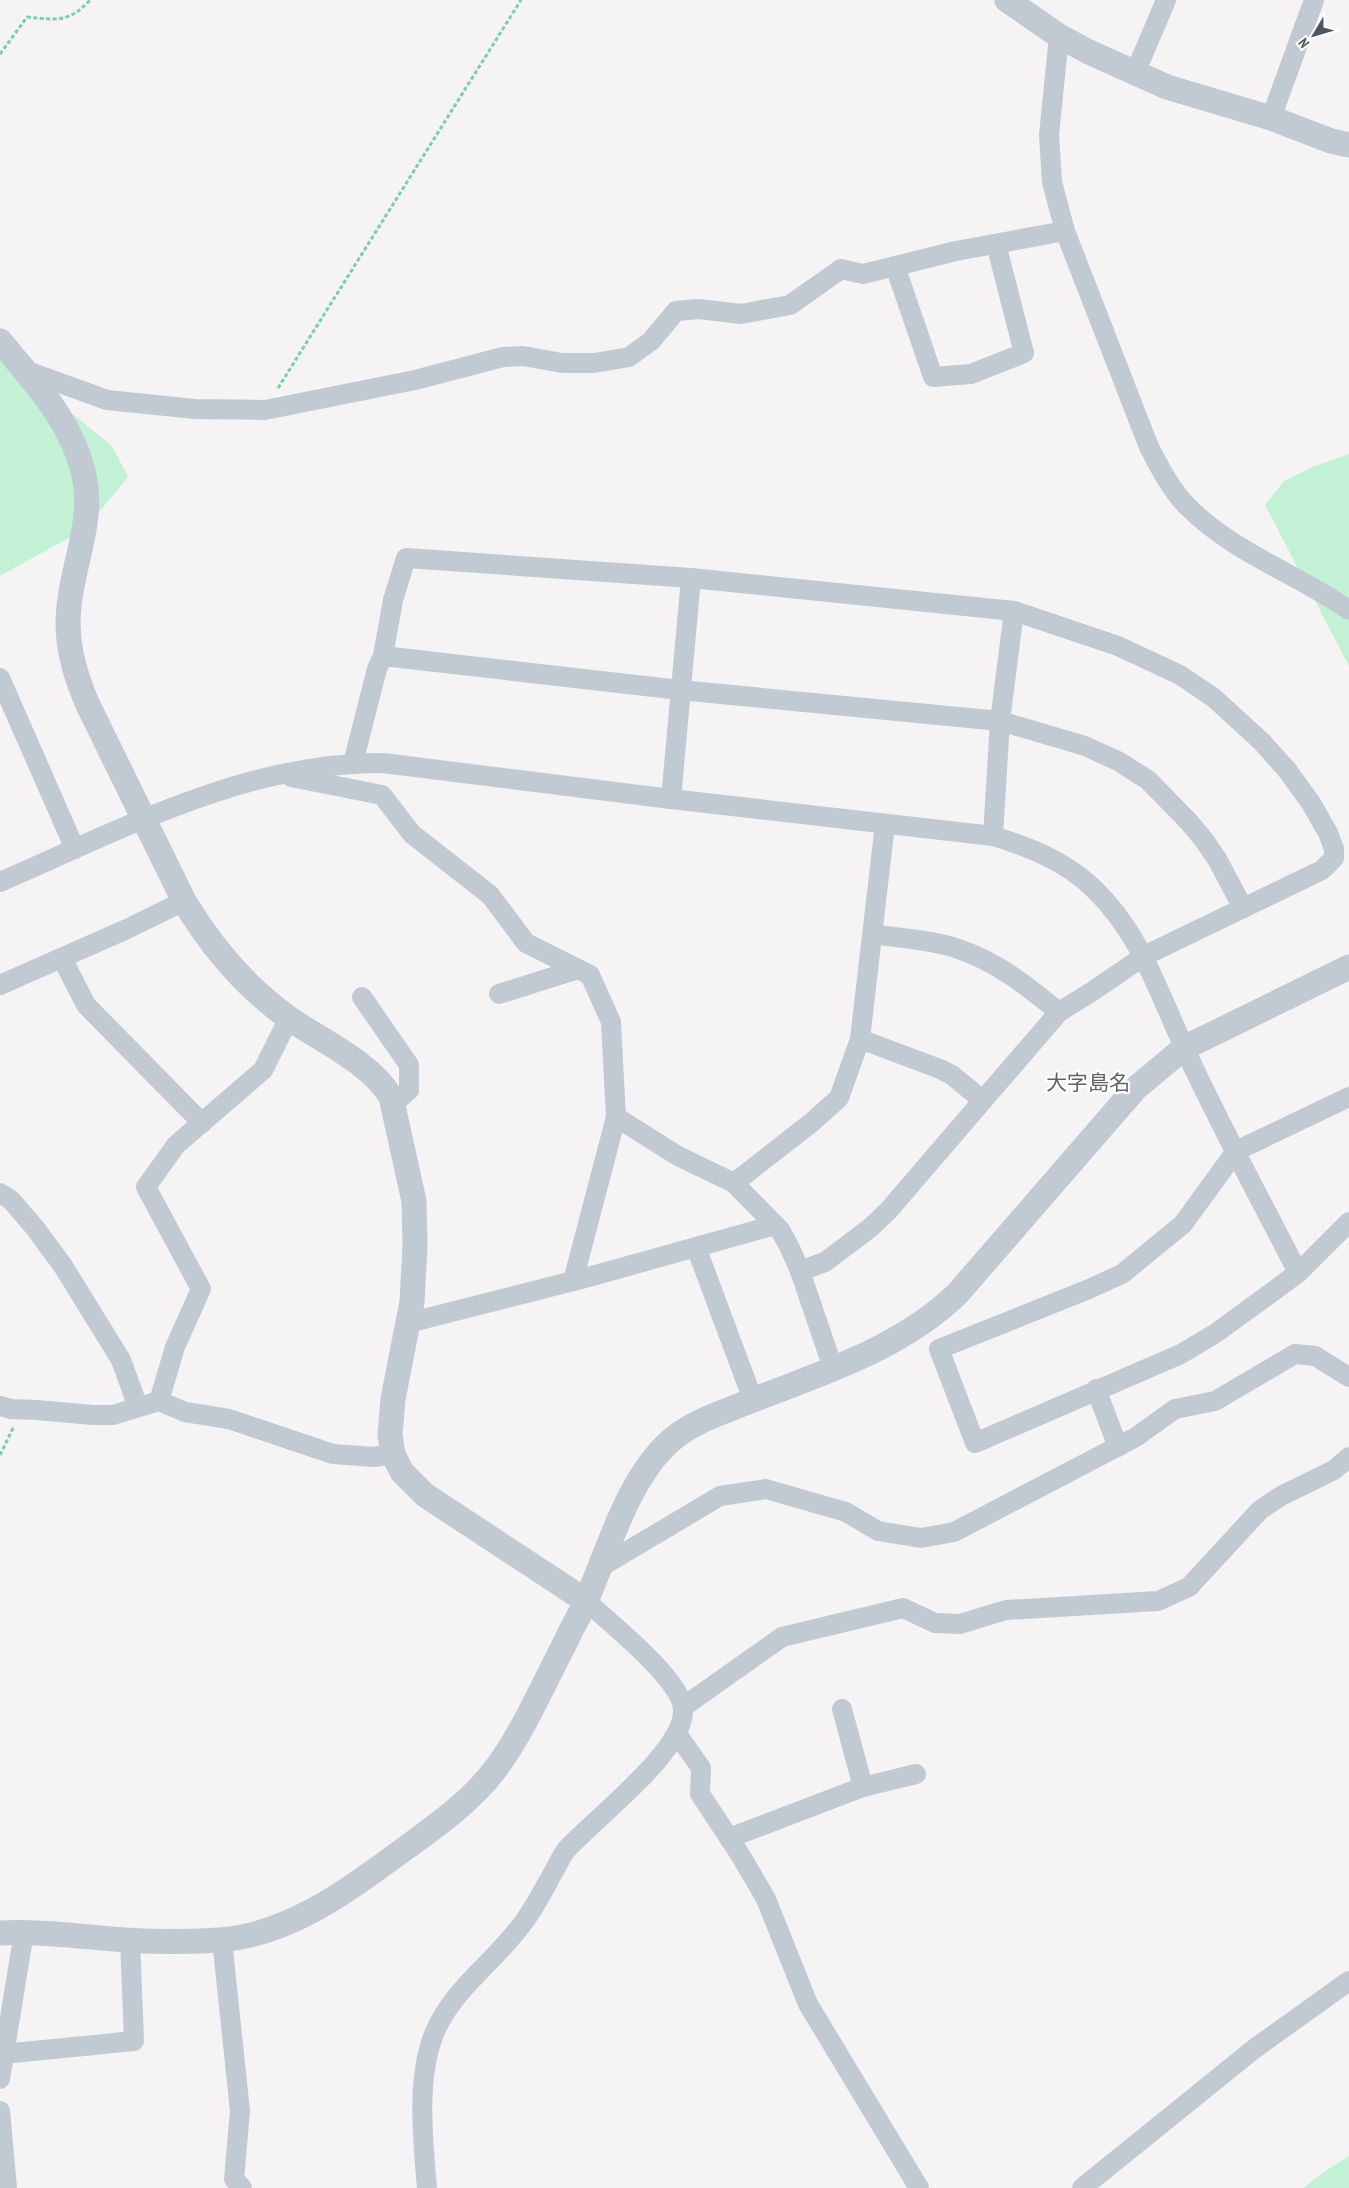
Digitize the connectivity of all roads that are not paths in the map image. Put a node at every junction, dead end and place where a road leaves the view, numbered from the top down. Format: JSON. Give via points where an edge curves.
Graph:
{"nodes":[{"id":1,"x":1007,"y":0,"type":"edge"},
{"id":2,"x":1166,"y":0,"type":"edge"},
{"id":3,"x":1314,"y":0,"type":"edge"},
{"id":4,"x":1059,"y":36,"type":"junction"},
{"id":5,"x":1135,"y":73,"type":"junction"},
{"id":6,"x":1271,"y":118,"type":"junction"},
{"id":7,"x":1349,"y":145,"type":"edge"},
{"id":8,"x":1065,"y":231,"type":"junction"},
{"id":9,"x":996,"y":244,"type":"junction"},
{"id":10,"x":895,"y":266,"type":"junction"},
{"id":11,"x":0,"y":341,"type":"edge"},
{"id":12,"x":24,"y":370,"type":"junction"},
{"id":13,"x":691,"y":578,"type":"junction"},
{"id":14,"x":1349,"y":610,"type":"edge"},
{"id":15,"x":1014,"y":611,"type":"junction"},
{"id":16,"x":383,"y":656,"type":"junction"},
{"id":17,"x":0,"y":678,"type":"edge"},
{"id":18,"x":680,"y":690,"type":"junction"},
{"id":19,"x":1000,"y":721,"type":"junction"},
{"id":20,"x":354,"y":762,"type":"junction"},
{"id":21,"x":278,"y":775,"type":"junction"},
{"id":22,"x":671,"y":799,"type":"junction"},
{"id":23,"x":145,"y":820,"type":"junction"},
{"id":24,"x":885,"y":824,"type":"junction"},
{"id":25,"x":994,"y":836,"type":"junction"},
{"id":26,"x":76,"y":850,"type":"junction"},
{"id":27,"x":0,"y":882,"type":"edge"},
{"id":28,"x":184,"y":901,"type":"junction"},
{"id":29,"x":1243,"y":908,"type":"junction"},
{"id":30,"x":873,"y":934,"type":"junction"},
{"id":31,"x":1144,"y":956,"type":"junction"},
{"id":32,"x":62,"y":958,"type":"junction"},
{"id":33,"x":1349,"y":967,"type":"edge"},
{"id":34,"x":578,"y":969,"type":"junction"},
{"id":35,"x":0,"y":985,"type":"edge"},
{"id":36,"x":500,"y":994,"type":"dead end"},
{"id":37,"x":362,"y":998,"type":"dead end"},
{"id":38,"x":1058,"y":1012,"type":"junction"},
{"id":39,"x":289,"y":1018,"type":"junction"},
{"id":40,"x":860,"y":1039,"type":"junction"},
{"id":41,"x":1184,"y":1048,"type":"junction"},
{"id":42,"x":1349,"y":1097,"type":"edge"},
{"id":43,"x":982,"y":1100,"type":"junction"},
{"id":44,"x":393,"y":1104,"type":"junction"},
{"id":45,"x":616,"y":1117,"type":"junction"},
{"id":46,"x":202,"y":1123,"type":"junction"},
{"id":47,"x":1236,"y":1151,"type":"junction"},
{"id":48,"x":734,"y":1183,"type":"junction"},
{"id":49,"x":0,"y":1193,"type":"edge"},
{"id":50,"x":1349,"y":1222,"type":"edge"},
{"id":51,"x":775,"y":1225,"type":"junction"},
{"id":52,"x":696,"y":1247,"type":"junction"},
{"id":53,"x":800,"y":1272,"type":"junction"},
{"id":54,"x":1298,"y":1273,"type":"junction"},
{"id":55,"x":573,"y":1281,"type":"junction"},
{"id":56,"x":408,"y":1323,"type":"junction"},
{"id":57,"x":833,"y":1368,"type":"junction"},
{"id":58,"x":1349,"y":1377,"type":"edge"},
{"id":59,"x":1096,"y":1390,"type":"junction"},
{"id":60,"x":753,"y":1400,"type":"junction"},
{"id":61,"x":160,"y":1401,"type":"junction"},
{"id":62,"x":0,"y":1406,"type":"edge"},
{"id":63,"x":138,"y":1407,"type":"junction"},
{"id":64,"x":1118,"y":1446,"type":"junction"},
{"id":65,"x":393,"y":1454,"type":"junction"},
{"id":66,"x":1349,"y":1457,"type":"edge"},
{"id":67,"x":599,"y":1568,"type":"junction"},
{"id":68,"x":586,"y":1601,"type":"junction"},
{"id":69,"x":683,"y":1707,"type":"junction"},
{"id":70,"x":842,"y":1709,"type":"dead end"},
{"id":71,"x":677,"y":1734,"type":"junction"},
{"id":72,"x":916,"y":1774,"type":"dead end"},
{"id":73,"x":864,"y":1787,"type":"junction"},
{"id":74,"x":729,"y":1838,"type":"junction"},
{"id":75,"x":12,"y":1932,"type":"edge"},
{"id":76,"x":130,"y":1940,"type":"junction"},
{"id":77,"x":222,"y":1940,"type":"junction"},
{"id":78,"x":1349,"y":1981,"type":"edge"},
{"id":79,"x":3,"y":2054,"type":"junction"},
{"id":80,"x":0,"y":2080,"type":"edge"},
{"id":81,"x":0,"y":2110,"type":"edge"},
{"id":82,"x":7,"y":2188,"type":"edge"},
{"id":83,"x":242,"y":2188,"type":"edge"},
{"id":84,"x":427,"y":2188,"type":"edge"},
{"id":85,"x":919,"y":2188,"type":"edge"},
{"id":86,"x":1082,"y":2188,"type":"edge"}],
"edges":[{"from":1,"to":4,"type":"street"},
{"from":2,"to":5,"type":"street"},
{"from":3,"to":6,"type":"street"},
{"from":4,"to":5,"type":"street"},
{"from":4,"to":8,"type":"street","via":[[1049,135],[1052,182]]},
{"from":5,"to":6,"type":"street","via":[[1167,87]]},
{"from":6,"to":7,"type":"street"},
{"from":8,"to":9,"type":"street"},
{"from":8,"to":14,"type":"street","via":[[1149,446],[1176,493],[1188,508],[1248,553]]},
{"from":9,"to":10,"type":"street"},
{"from":9,"to":10,"type":"street","via":[[1024,353],[971,374],[932,377]]},
{"from":10,"to":12,"type":"street","via":[[864,274],[841,269],[790,305],[741,314],[699,309],[676,311],[651,342],[628,357],[594,363],[502,357],[415,380],[265,410],[194,409],[107,400]]},
{"from":11,"to":12,"type":"street"},
{"from":12,"to":23,"type":"street","via":[[64,422],[84,477],[84,538],[68,607],[69,650],[87,703]]},
{"from":13,"to":15,"type":"street"},
{"from":13,"to":16,"type":"street","via":[[406,558],[393,600]]},
{"from":13,"to":18,"type":"street"},
{"from":15,"to":19,"type":"street"},
{"from":15,"to":29,"type":"street","via":[[1118,646],[1180,675],[1214,698],[1287,770],[1328,833],[1334,858],[1322,870]]},
{"from":16,"to":18,"type":"street"},
{"from":16,"to":20,"type":"street"},
{"from":17,"to":26,"type":"street"},
{"from":18,"to":19,"type":"street"},
{"from":18,"to":22,"type":"street"},
{"from":19,"to":25,"type":"street"},
{"from":19,"to":29,"type":"street","via":[[1085,746],[1148,780],[1204,840]]},
{"from":20,"to":21,"type":"street"},
{"from":20,"to":22,"type":"street"},
{"from":21,"to":23,"type":"street","via":[[214,791]]},
{"from":21,"to":34,"type":"street","via":[[382,795],[412,834],[490,895],[526,943]]},
{"from":22,"to":24,"type":"street"},
{"from":23,"to":26,"type":"street"},
{"from":23,"to":28,"type":"street"},
{"from":24,"to":25,"type":"street"},
{"from":24,"to":30,"type":"street"},
{"from":25,"to":31,"type":"street","via":[[1042,853],[1092,886],[1113,909]]},
{"from":26,"to":27,"type":"street"},
{"from":28,"to":32,"type":"street"},
{"from":28,"to":39,"type":"street","via":[[201,930],[230,967]]},
{"from":29,"to":31,"type":"street"},
{"from":30,"to":38,"type":"street","via":[[964,951],[1007,972]]},
{"from":30,"to":40,"type":"street"},
{"from":31,"to":38,"type":"street"},
{"from":31,"to":41,"type":"street"},
{"from":32,"to":35,"type":"street"},
{"from":32,"to":46,"type":"street","via":[[86,1005]]},
{"from":33,"to":41,"type":"street"},
{"from":34,"to":36,"type":"street"},
{"from":34,"to":45,"type":"street","via":[[590,975],[611,1022]]},
{"from":37,"to":44,"type":"street","via":[[409,1065],[408,1090]]},
{"from":38,"to":43,"type":"street"},
{"from":39,"to":44,"type":"street","via":[[383,1082]]},
{"from":39,"to":46,"type":"street","via":[[263,1070]]},
{"from":40,"to":43,"type":"street","via":[[940,1069]]},
{"from":40,"to":48,"type":"street","via":[[839,1098]]},
{"from":41,"to":47,"type":"street"},
{"from":41,"to":57,"type":"street","via":[[1136,1088],[938,1312],[892,1342]]},
{"from":42,"to":47,"type":"street"},
{"from":43,"to":53,"type":"street","via":[[923,1172],[870,1228],[825,1262]]},
{"from":44,"to":56,"type":"street","via":[[414,1201],[412,1302]]},
{"from":45,"to":48,"type":"street","via":[[678,1156]]},
{"from":45,"to":55,"type":"street"},
{"from":46,"to":61,"type":"street","via":[[176,1145],[146,1187],[201,1289],[175,1347]]},
{"from":47,"to":54,"type":"street"},
{"from":47,"to":59,"type":"street","via":[[1183,1224],[1122,1274],[939,1349],[975,1443]]},
{"from":48,"to":51,"type":"street"},
{"from":49,"to":63,"type":"street","via":[[11,1200],[63,1266],[121,1360]]},
{"from":50,"to":54,"type":"street"},
{"from":51,"to":52,"type":"street"},
{"from":51,"to":53,"type":"street","via":[[790,1246]]},
{"from":52,"to":55,"type":"street"},
{"from":52,"to":60,"type":"street"},
{"from":53,"to":57,"type":"street"},
{"from":54,"to":59,"type":"street","via":[[1216,1333],[1181,1354]]},
{"from":55,"to":56,"type":"street"},
{"from":56,"to":65,"type":"street","via":[[393,1399],[390,1435]]},
{"from":57,"to":60,"type":"street"},
{"from":58,"to":64,"type":"street","via":[[1315,1356],[1295,1354],[1215,1401],[1175,1409]]},
{"from":59,"to":64,"type":"street"},
{"from":60,"to":67,"type":"street","via":[[693,1425],[657,1454],[644,1470]]},
{"from":61,"to":63,"type":"street"},
{"from":61,"to":65,"type":"street","via":[[185,1412],[229,1419],[333,1454],[374,1457]]},
{"from":62,"to":63,"type":"street","via":[[99,1415],[113,1415]]},
{"from":64,"to":67,"type":"street","via":[[954,1532],[921,1538],[878,1531],[846,1512],[766,1489],[720,1496]]},
{"from":65,"to":68,"type":"street","via":[[402,1472],[425,1495]]},
{"from":66,"to":69,"type":"street","via":[[1334,1470],[1260,1510],[1189,1586],[1158,1601],[1006,1610],[960,1624],[935,1623],[903,1608],[782,1637]]},
{"from":67,"to":68,"type":"street"},
{"from":68,"to":69,"type":"street","via":[[654,1664],[671,1684]]},
{"from":68,"to":77,"type":"street","via":[[524,1723],[497,1767],[473,1794],[431,1830],[321,1907],[262,1932]]},
{"from":69,"to":71,"type":"street","via":[[683,1721]]},
{"from":70,"to":73,"type":"street"},
{"from":71,"to":74,"type":"street","via":[[701,1768],[700,1794]]},
{"from":71,"to":84,"type":"street","via":[[657,1762],[566,1850],[522,1924],[469,1981],[442,2016],[426,2062],[424,2147]]},
{"from":72,"to":73,"type":"street"},
{"from":73,"to":74,"type":"street"},
{"from":74,"to":85,"type":"street","via":[[766,1899],[808,2004]]},
{"from":75,"to":76,"type":"street"},
{"from":75,"to":79,"type":"street"},
{"from":76,"to":77,"type":"street"},
{"from":76,"to":79,"type":"street","via":[[134,2040]]},
{"from":77,"to":83,"type":"street","via":[[240,2111],[234,2179]]},
{"from":78,"to":86,"type":"street","via":[[1254,2049]]},
{"from":79,"to":80,"type":"street"},
{"from":81,"to":82,"type":"street"}]}
